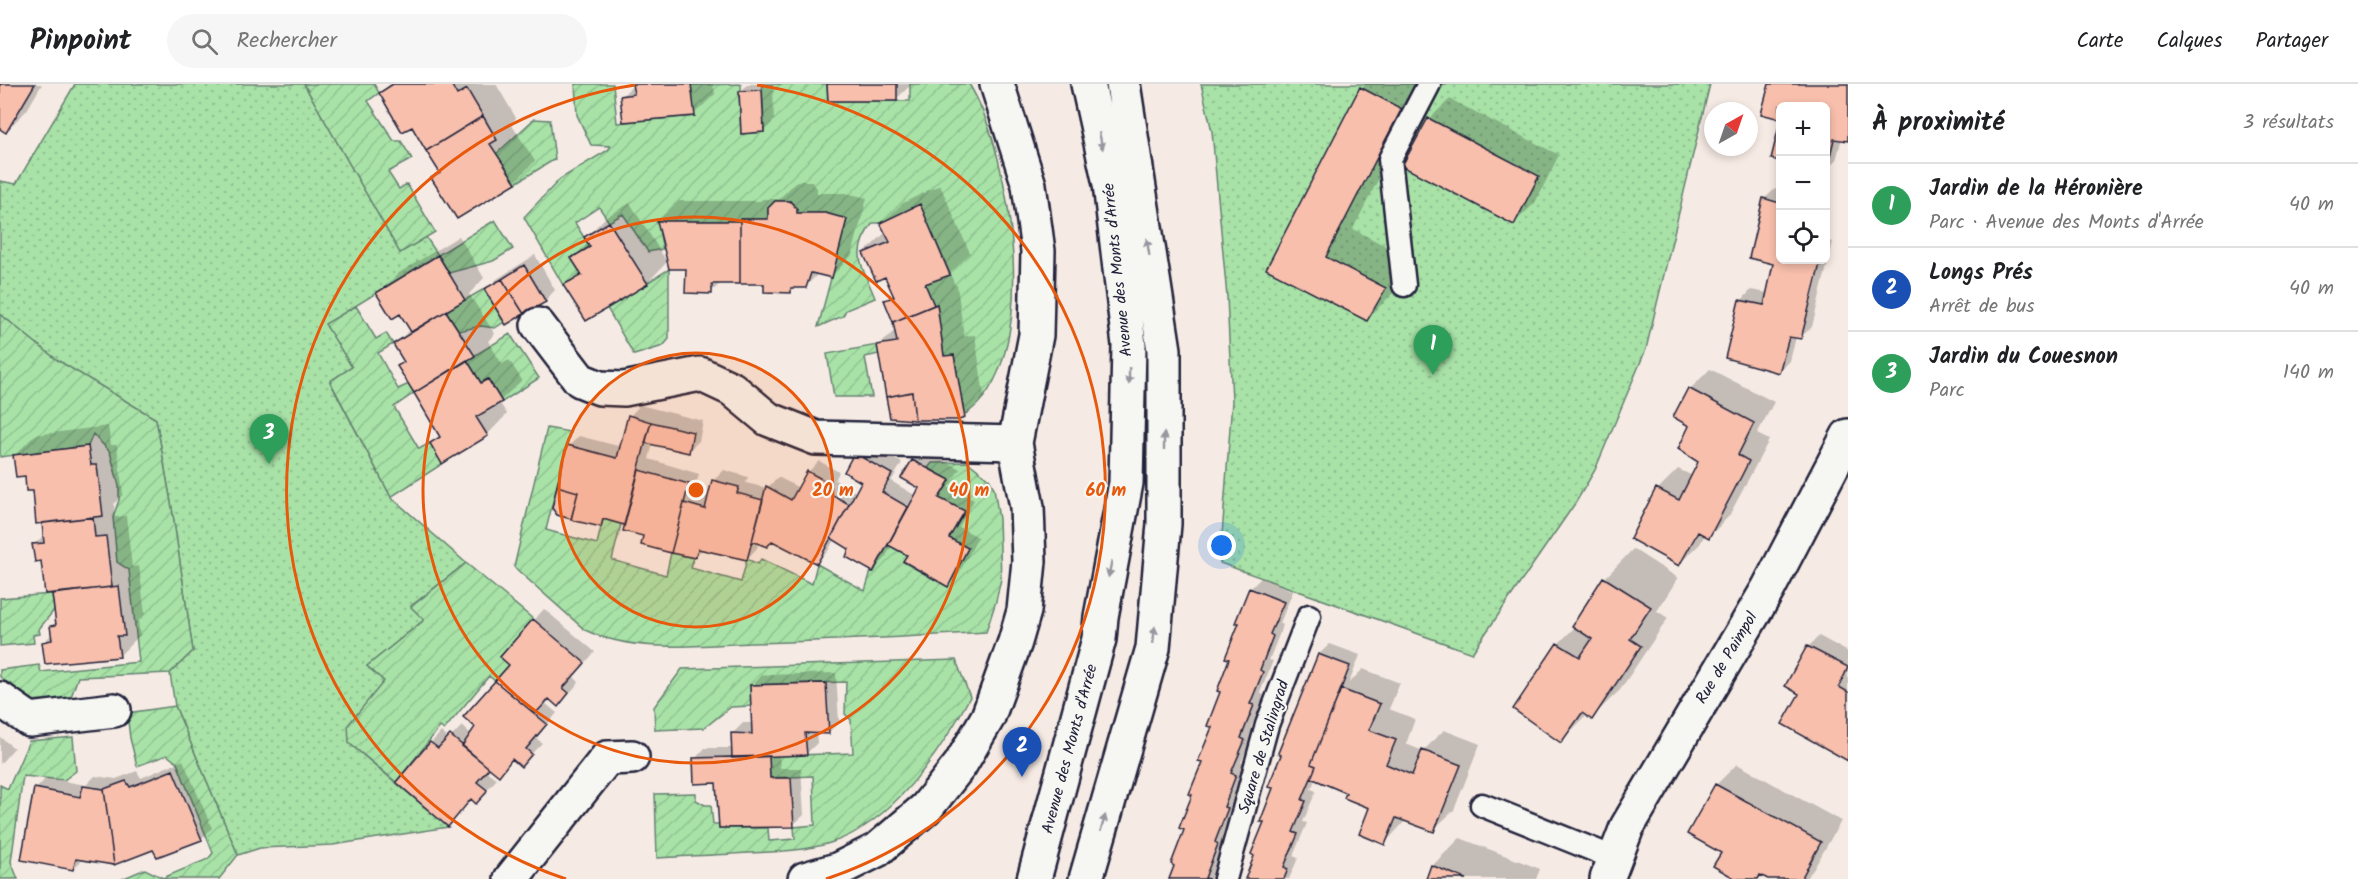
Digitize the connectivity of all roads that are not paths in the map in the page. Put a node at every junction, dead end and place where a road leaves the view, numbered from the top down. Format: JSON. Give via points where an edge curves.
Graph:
{"nodes":[{"id":1,"x":997,"y":84,"type":"edge"},
{"id":2,"x":1088,"y":84,"type":"edge"},
{"id":3,"x":1123,"y":84,"type":"edge"},
{"id":4,"x":1429,"y":84,"type":"edge"},
{"id":5,"x":1404,"y":285,"type":"dead end"},
{"id":6,"x":538,"y":326,"type":"dead end"},
{"id":7,"x":1848,"y":436,"type":"edge"},
{"id":8,"x":1015,"y":443,"type":"junction"},
{"id":9,"x":1309,"y":616,"type":"dead end"},
{"id":10,"x":0,"y":699,"type":"edge"},
{"id":11,"x":114,"y":710,"type":"dead end"},
{"id":12,"x":632,"y":757,"type":"dead end"},
{"id":13,"x":1482,"y":805,"type":"dead end"},
{"id":14,"x":1611,"y":869,"type":"edge"},
{"id":15,"x":511,"y":879,"type":"edge"},
{"id":16,"x":805,"y":879,"type":"edge"},
{"id":17,"x":1034,"y":879,"type":"edge"},
{"id":18,"x":1086,"y":879,"type":"edge"},
{"id":19,"x":1225,"y":879,"type":"edge"}],
"edges":[{"from":1,"to":8,"type":"street","via":[[1029,185],[1038,251],[1036,335]]},
{"from":2,"to":17,"type":"street","name":"Avenue des Monts d'Arrée","one_way":true,"via":[[1110,184],[1129,345],[1126,483],[1099,639]]},
{"from":18,"to":3,"type":"street","name":"Avenue des Monts d'Arrée","one_way":true,"via":[[1153,648],[1164,524],[1164,350]]},
{"from":4,"to":5,"type":"lane","via":[[1390,159]]},
{"from":6,"to":8,"type":"street","via":[[580,380],[600,388],[624,388],[700,374],[732,389],[768,419],[816,438]]},
{"from":7,"to":14,"type":"street","name":"Rue de Paimpol","via":[[1768,589],[1627,826]]},
{"from":8,"to":16,"type":"street","via":[[1027,507],[1029,561],[1016,642],[988,717],[960,765],[926,808],[877,850],[837,870]]},
{"from":9,"to":19,"type":"lane","name":"Square de Stalingrad","via":[[1268,725]]},
{"from":10,"to":11,"type":"street","via":[[30,720]]},
{"from":12,"to":15,"type":"street","via":[[606,758]]},
{"from":13,"to":14,"type":"lane"}]}
